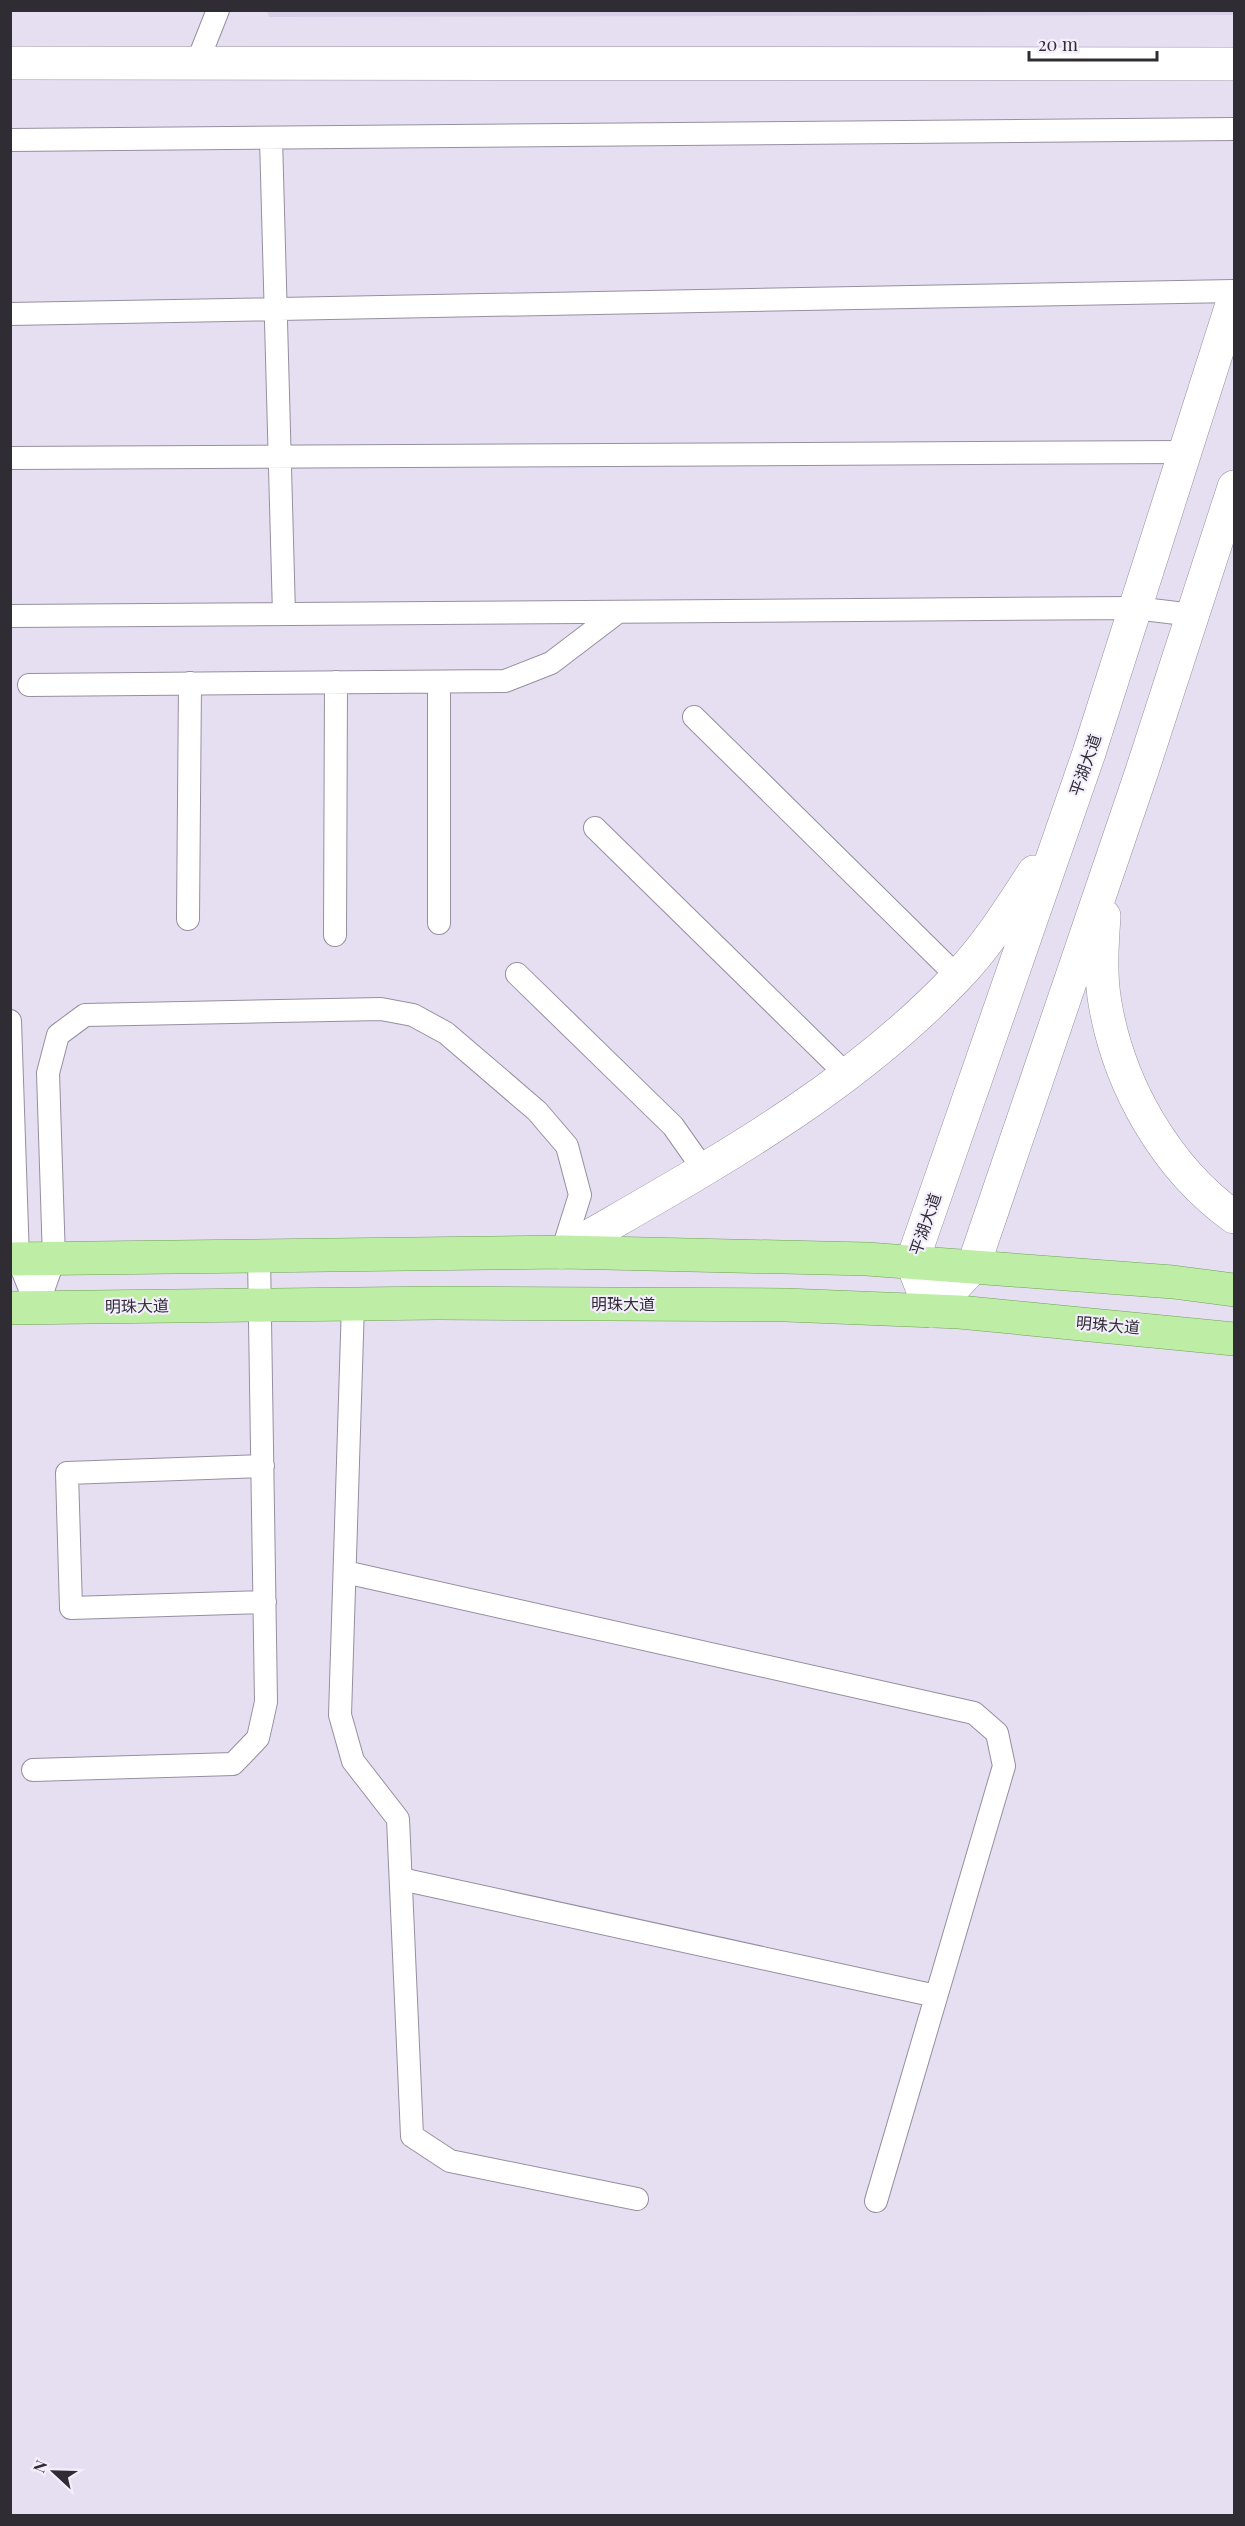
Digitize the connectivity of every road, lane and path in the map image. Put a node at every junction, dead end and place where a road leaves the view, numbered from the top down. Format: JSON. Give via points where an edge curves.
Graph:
{"nodes":[{"id":1,"x":218,"y":10,"type":"edge"},
{"id":2,"x":10,"y":63,"type":"edge"},
{"id":3,"x":197,"y":63,"type":"junction"},
{"id":4,"x":1234,"y":64,"type":"edge"},
{"id":5,"x":1234,"y":129,"type":"edge"},
{"id":6,"x":271,"y":138,"type":"junction"},
{"id":7,"x":10,"y":140,"type":"edge"},
{"id":8,"x":1234,"y":291,"type":"edge"},
{"id":9,"x":1234,"y":298,"type":"edge"},
{"id":10,"x":275,"y":309,"type":"junction"},
{"id":11,"x":10,"y":314,"type":"edge"},
{"id":12,"x":1185,"y":453,"type":"junction"},
{"id":13,"x":280,"y":457,"type":"junction"},
{"id":14,"x":10,"y":458,"type":"edge"},
{"id":15,"x":1234,"y":487,"type":"edge"},
{"id":16,"x":1135,"y":608,"type":"junction"},
{"id":17,"x":618,"y":612,"type":"junction"},
{"id":18,"x":284,"y":614,"type":"junction"},
{"id":19,"x":1193,"y":615,"type":"junction"},
{"id":20,"x":10,"y":616,"type":"edge"},
{"id":21,"x":336,"y":682,"type":"junction"},
{"id":22,"x":439,"y":682,"type":"junction"},
{"id":23,"x":190,"y":683,"type":"junction"},
{"id":24,"x":29,"y":685,"type":"dead end"},
{"id":25,"x":694,"y":717,"type":"dead end"},
{"id":26,"x":1089,"y":753,"type":"junction"},
{"id":27,"x":1142,"y":771,"type":"junction"},
{"id":28,"x":595,"y":828,"type":"dead end"},
{"id":29,"x":188,"y":919,"type":"dead end"},
{"id":30,"x":439,"y":923,"type":"dead end"},
{"id":31,"x":336,"y":935,"type":"dead end"},
{"id":32,"x":517,"y":974,"type":"dead end"},
{"id":33,"x":957,"y":976,"type":"junction"},
{"id":34,"x":10,"y":1021,"type":"edge"},
{"id":35,"x":847,"y":1075,"type":"junction"},
{"id":36,"x":704,"y":1170,"type":"junction"},
{"id":37,"x":1234,"y":1216,"type":"edge"},
{"id":38,"x":562,"y":1252,"type":"junction"},
{"id":39,"x":259,"y":1256,"type":"junction"},
{"id":40,"x":54,"y":1258,"type":"junction"},
{"id":41,"x":14,"y":1259,"type":"edge"},
{"id":42,"x":912,"y":1262,"type":"junction"},
{"id":43,"x":974,"y":1267,"type":"junction"},
{"id":44,"x":1234,"y":1290,"type":"edge"},
{"id":45,"x":353,"y":1304,"type":"junction"},
{"id":46,"x":261,"y":1305,"type":"junction"},
{"id":47,"x":24,"y":1307,"type":"edge"},
{"id":48,"x":931,"y":1311,"type":"junction"},
{"id":49,"x":1234,"y":1339,"type":"edge"},
{"id":50,"x":263,"y":1466,"type":"junction"},
{"id":51,"x":345,"y":1572,"type":"junction"},
{"id":52,"x":265,"y":1602,"type":"junction"},
{"id":53,"x":33,"y":1770,"type":"dead end"},
{"id":54,"x":401,"y":1879,"type":"junction"},
{"id":55,"x":936,"y":1996,"type":"junction"},
{"id":56,"x":637,"y":2199,"type":"dead end"},
{"id":57,"x":876,"y":2201,"type":"dead end"}],
"edges":[{"from":1,"to":3,"type":"lane"},
{"from":2,"to":3,"type":"main road"},
{"from":3,"to":4,"type":"main road"},
{"from":5,"to":6,"type":"lane"},
{"from":6,"to":7,"type":"lane"},
{"from":6,"to":10,"type":"lane"},
{"from":8,"to":10,"type":"lane"},
{"from":9,"to":12,"type":"main road","name":"平湖大道"},
{"from":10,"to":11,"type":"lane"},
{"from":10,"to":13,"type":"lane"},
{"from":12,"to":13,"type":"lane"},
{"from":12,"to":16,"type":"main road","name":"平湖大道"},
{"from":13,"to":14,"type":"lane"},
{"from":13,"to":18,"type":"lane"},
{"from":15,"to":19,"type":"main road"},
{"from":16,"to":17,"type":"lane"},
{"from":16,"to":19,"type":"lane"},
{"from":16,"to":26,"type":"main road","name":"平湖大道"},
{"from":17,"to":18,"type":"lane"},
{"from":17,"to":22,"type":"lane","via":[[551,663],[506,681]]},
{"from":18,"to":20,"type":"lane"},
{"from":19,"to":27,"type":"main road"},
{"from":21,"to":22,"type":"lane"},
{"from":21,"to":23,"type":"lane"},
{"from":21,"to":31,"type":"lane"},
{"from":22,"to":30,"type":"lane"},
{"from":23,"to":24,"type":"lane"},
{"from":23,"to":29,"type":"lane"},
{"from":25,"to":33,"type":"lane"},
{"from":26,"to":33,"type":"main road","via":[[1065,813],[1034,871],[999,927]]},
{"from":26,"to":42,"type":"main road","name":"平湖大道"},
{"from":27,"to":37,"type":"main road","via":[[1104,907],[1104,1001],[1114,1045],[1152,1127],[1179,1166],[1213,1202]]},
{"from":27,"to":43,"type":"main road"},
{"from":28,"to":35,"type":"lane"},
{"from":32,"to":36,"type":"lane","via":[[673,1126]]},
{"from":33,"to":35,"type":"main road","via":[[912,1021]]},
{"from":34,"to":41,"type":"lane"},
{"from":35,"to":36,"type":"main road","via":[[814,1101]]},
{"from":36,"to":38,"type":"main road"},
{"from":38,"to":39,"type":"main road"},
{"from":38,"to":40,"type":"lane","via":[[580,1195],[567,1146],[537,1111],[446,1033],[413,1015],[381,1009],[85,1016],[58,1035],[48,1073]]},
{"from":38,"to":42,"type":"main road"},
{"from":39,"to":40,"type":"main road"},
{"from":39,"to":46,"type":"lane"},
{"from":40,"to":41,"type":"main road"},
{"from":40,"to":47,"type":"lane"},
{"from":41,"to":47,"type":"lane"},
{"from":42,"to":43,"type":"main road"},
{"from":42,"to":48,"type":"main road","name":"平湖大道"},
{"from":43,"to":44,"type":"main road"},
{"from":43,"to":48,"type":"main road"},
{"from":45,"to":46,"type":"main road","name":"明珠大道"},
{"from":45,"to":48,"type":"main road","name":"明珠大道","via":[[763,1305]]},
{"from":45,"to":51,"type":"lane"},
{"from":46,"to":47,"type":"main road","name":"明珠大道"},
{"from":46,"to":50,"type":"lane"},
{"from":48,"to":49,"type":"main road","name":"明珠大道"},
{"from":50,"to":52,"type":"lane"},
{"from":50,"to":52,"type":"lane","via":[[67,1473],[71,1608]]},
{"from":51,"to":54,"type":"lane","via":[[340,1715],[353,1761],[399,1820]]},
{"from":51,"to":55,"type":"lane","via":[[974,1713],[997,1733],[1004,1767]]},
{"from":52,"to":53,"type":"lane","via":[[266,1702],[258,1737],[233,1764]]},
{"from":54,"to":55,"type":"lane"},
{"from":54,"to":56,"type":"lane","via":[[412,2136],[450,2161]]},
{"from":55,"to":57,"type":"lane"}]}
